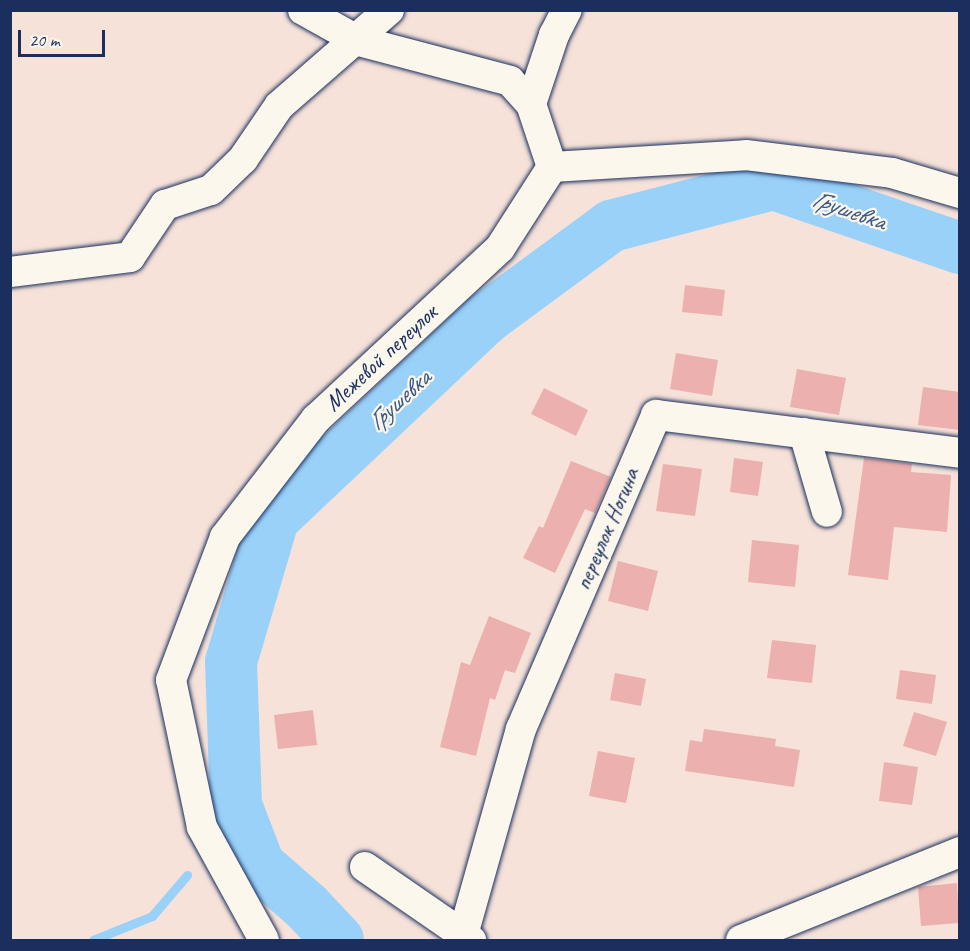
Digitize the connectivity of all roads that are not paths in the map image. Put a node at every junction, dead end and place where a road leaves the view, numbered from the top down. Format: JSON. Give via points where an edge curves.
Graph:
{"nodes":[{"id":1,"x":389,"y":10,"type":"edge"},
{"id":2,"x":567,"y":10,"type":"edge"},
{"id":3,"x":309,"y":15,"type":"edge"},
{"id":4,"x":358,"y":41,"type":"junction"},
{"id":5,"x":531,"y":104,"type":"junction"},
{"id":6,"x":552,"y":167,"type":"junction"},
{"id":7,"x":960,"y":193,"type":"edge"},
{"id":8,"x":10,"y":272,"type":"edge"},
{"id":9,"x":804,"y":433,"type":"junction"},
{"id":10,"x":960,"y":453,"type":"edge"},
{"id":11,"x":827,"y":512,"type":"dead end"},
{"id":12,"x":960,"y":852,"type":"edge"},
{"id":13,"x":365,"y":867,"type":"dead end"},
{"id":14,"x":467,"y":938,"type":"edge"},
{"id":15,"x":264,"y":940,"type":"edge"},
{"id":16,"x":741,"y":940,"type":"edge"}],
"edges":[{"from":1,"to":4,"type":"street"},
{"from":2,"to":5,"type":"street","via":[[554,35]]},
{"from":3,"to":4,"type":"street"},
{"from":4,"to":5,"type":"street","via":[[510,81]]},
{"from":4,"to":8,"type":"street","via":[[279,106],[243,159],[210,190],[165,205],[130,257]]},
{"from":5,"to":6,"type":"street"},
{"from":6,"to":7,"type":"street","via":[[746,155],[892,173]]},
{"from":6,"to":15,"type":"street","name":"Межевой переулок","via":[[500,248],[316,418],[225,537],[171,680],[202,827]]},
{"from":9,"to":10,"type":"street","name":"переулок Ногина"},
{"from":9,"to":11,"type":"street"},
{"from":9,"to":14,"type":"street","name":"переулок Ногина","via":[[656,415],[521,729]]},
{"from":12,"to":16,"type":"street"},
{"from":13,"to":14,"type":"street"}]}
